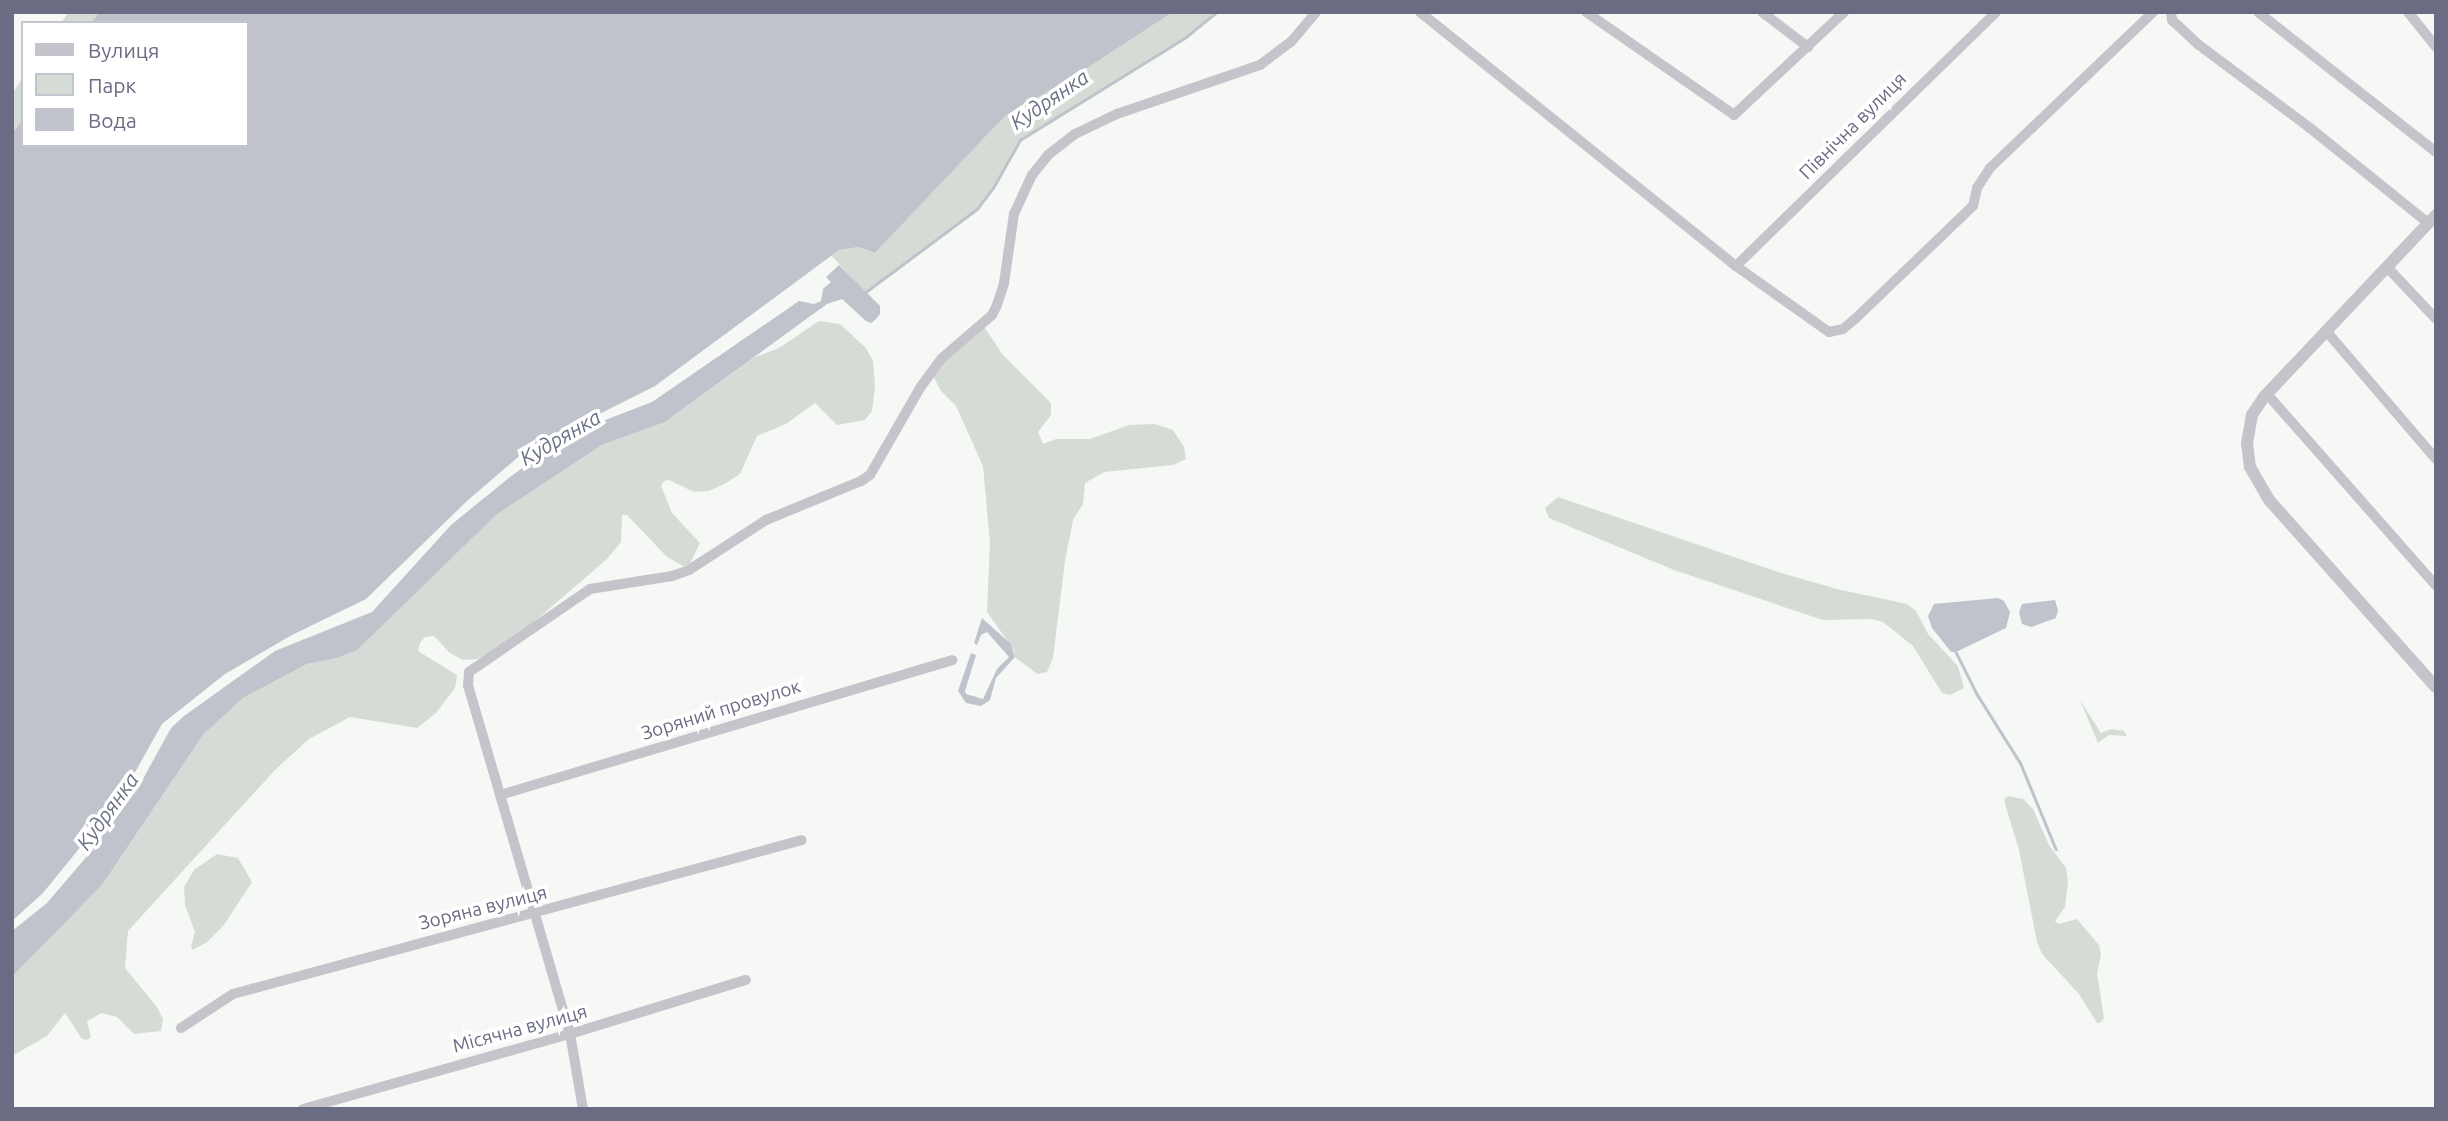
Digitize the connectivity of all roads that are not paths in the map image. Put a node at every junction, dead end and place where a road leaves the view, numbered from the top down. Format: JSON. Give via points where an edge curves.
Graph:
{"nodes":[{"id":1,"x":1315,"y":12,"type":"edge"},
{"id":2,"x":1420,"y":12,"type":"edge"},
{"id":3,"x":1586,"y":12,"type":"edge"},
{"id":4,"x":1762,"y":12,"type":"edge"},
{"id":5,"x":1844,"y":12,"type":"edge"},
{"id":6,"x":1996,"y":12,"type":"edge"},
{"id":7,"x":2154,"y":12,"type":"edge"},
{"id":8,"x":2171,"y":12,"type":"edge"},
{"id":9,"x":2258,"y":12,"type":"edge"},
{"id":10,"x":2408,"y":12,"type":"edge"},
{"id":11,"x":1808,"y":47,"type":"junction"},
{"id":12,"x":2436,"y":47,"type":"edge"},
{"id":13,"x":2436,"y":152,"type":"edge"},
{"id":14,"x":2432,"y":219,"type":"edge"},
{"id":15,"x":1737,"y":266,"type":"junction"},
{"id":16,"x":2387,"y":267,"type":"junction"},
{"id":17,"x":2436,"y":319,"type":"edge"},
{"id":18,"x":2327,"y":332,"type":"junction"},
{"id":19,"x":2267,"y":394,"type":"junction"},
{"id":20,"x":2436,"y":459,"type":"edge"},
{"id":21,"x":2436,"y":586,"type":"edge"},
{"id":22,"x":952,"y":660,"type":"dead end"},
{"id":23,"x":2436,"y":687,"type":"edge"},
{"id":24,"x":500,"y":795,"type":"junction"},
{"id":25,"x":802,"y":840,"type":"dead end"},
{"id":26,"x":536,"y":914,"type":"junction"},
{"id":27,"x":746,"y":980,"type":"dead end"},
{"id":28,"x":181,"y":1028,"type":"dead end"},
{"id":29,"x":570,"y":1034,"type":"junction"},
{"id":30,"x":303,"y":1109,"type":"edge"},
{"id":31,"x":583,"y":1109,"type":"edge"}],
"edges":[{"from":1,"to":24,"type":"street","via":[[1291,42],[1260,65],[1117,114],[1048,155],[1032,175],[1014,215],[1004,283],[992,315],[942,358],[875,469],[861,481],[791,508],[680,573],[578,595],[469,672],[468,685]]},
{"from":2,"to":15,"type":"street"},
{"from":3,"to":11,"type":"street","via":[[1734,115]]},
{"from":4,"to":11,"type":"street"},
{"from":5,"to":11,"type":"street"},
{"from":6,"to":15,"type":"street","name":"Північна вулиця"},
{"from":7,"to":15,"type":"street","via":[[1990,168],[1977,188],[1973,206],[1843,329],[1829,332]]},
{"from":8,"to":14,"type":"street","via":[[2172,20],[2199,45]]},
{"from":9,"to":13,"type":"street"},
{"from":10,"to":12,"type":"street"},
{"from":14,"to":16,"type":"street"},
{"from":16,"to":17,"type":"street"},
{"from":16,"to":18,"type":"street"},
{"from":18,"to":19,"type":"street"},
{"from":18,"to":20,"type":"street"},
{"from":19,"to":21,"type":"street"},
{"from":19,"to":23,"type":"street","via":[[2252,415],[2247,443],[2250,467],[2262,489]]},
{"from":22,"to":24,"type":"street","name":"Зоряний провулок"},
{"from":24,"to":26,"type":"street"},
{"from":25,"to":26,"type":"street","name":"Зоряна вулиця"},
{"from":26,"to":28,"type":"street","name":"Зоряна вулиця","via":[[233,994]]},
{"from":26,"to":29,"type":"street"},
{"from":27,"to":29,"type":"street","name":"Місячна вулиця"},
{"from":29,"to":30,"type":"street","name":"Місячна вулиця"},
{"from":29,"to":31,"type":"street"}]}
